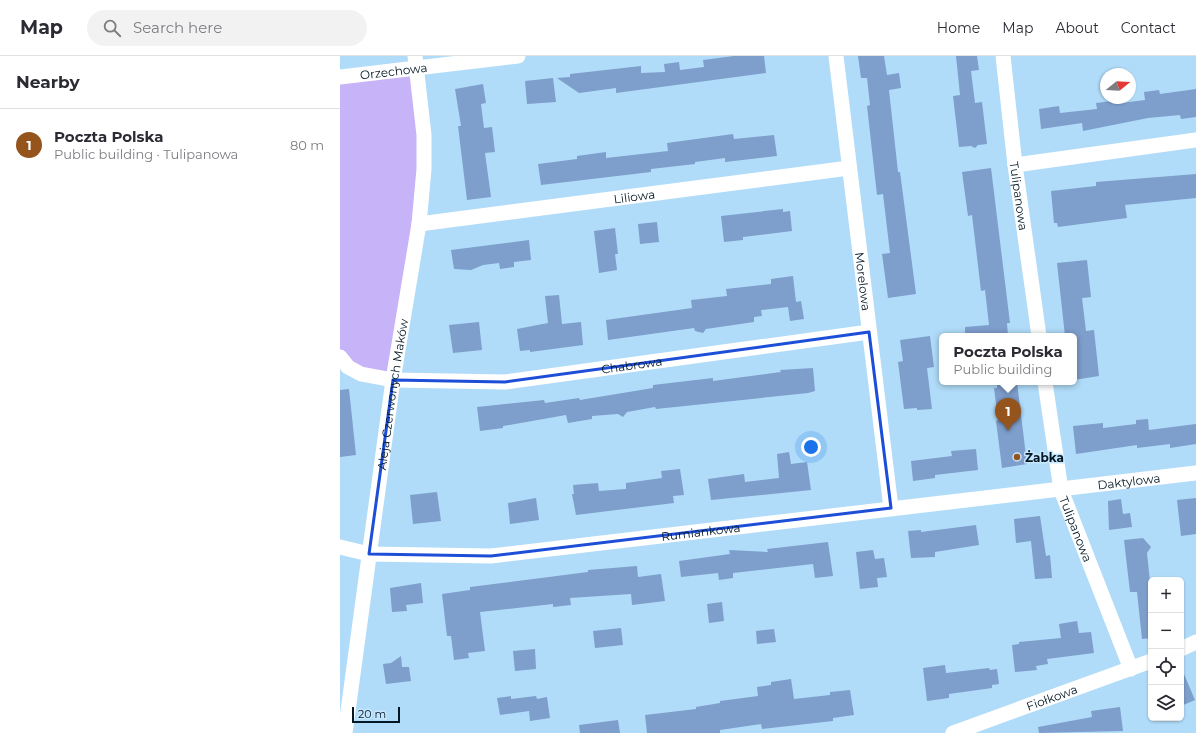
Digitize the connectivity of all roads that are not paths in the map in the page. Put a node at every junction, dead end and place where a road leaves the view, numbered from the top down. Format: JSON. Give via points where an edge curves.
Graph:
{"nodes":[{"id":1,"x":518,"y":56,"type":"edge"},
{"id":2,"x":836,"y":56,"type":"edge"},
{"id":3,"x":1003,"y":56,"type":"edge"},
{"id":4,"x":416,"y":62,"type":"edge"},
{"id":5,"x":340,"y":77,"type":"edge"},
{"id":6,"x":1196,"y":140,"type":"edge"},
{"id":7,"x":1015,"y":165,"type":"junction"},
{"id":8,"x":849,"y":168,"type":"junction"},
{"id":9,"x":419,"y":224,"type":"junction"},
{"id":10,"x":870,"y":332,"type":"junction"},
{"id":11,"x":1039,"y":333,"type":"edge"},
{"id":12,"x":340,"y":357,"type":"edge"},
{"id":13,"x":393,"y":380,"type":"junction"},
{"id":14,"x":1045,"y":385,"type":"edge"},
{"id":15,"x":1196,"y":473,"type":"edge"},
{"id":16,"x":1061,"y":490,"type":"junction"},
{"id":17,"x":891,"y":508,"type":"junction"},
{"id":18,"x":340,"y":547,"type":"edge"},
{"id":19,"x":369,"y":554,"type":"junction"},
{"id":20,"x":1196,"y":642,"type":"edge"},
{"id":21,"x":1184,"y":648,"type":"edge"},
{"id":22,"x":1148,"y":662,"type":"edge"},
{"id":23,"x":1131,"y":669,"type":"junction"},
{"id":24,"x":345,"y":733,"type":"edge"},
{"id":25,"x":953,"y":733,"type":"edge"}],
"edges":[{"from":1,"to":4,"type":"street","name":"Orzechowa"},
{"from":2,"to":8,"type":"street","name":"Morelowa"},
{"from":3,"to":7,"type":"street","name":"Tulipanowa"},
{"from":4,"to":5,"type":"street","name":"Orzechowa"},
{"from":4,"to":9,"type":"street","name":"Aleja Czerwonych Maków","via":[[424,135]]},
{"from":6,"to":7,"type":"street"},
{"from":7,"to":11,"type":"street","name":"Tulipanowa"},
{"from":8,"to":9,"type":"street","name":"Liliowa"},
{"from":8,"to":10,"type":"street","name":"Morelowa"},
{"from":9,"to":13,"type":"street","name":"Aleja Czerwonych Maków"},
{"from":10,"to":13,"type":"street","name":"Chabrowa","via":[[505,382]]},
{"from":10,"to":17,"type":"street","name":"Morelowa"},
{"from":12,"to":13,"type":"street","name":"Chabrowa","via":[[348,367],[361,374]]},
{"from":13,"to":19,"type":"street","name":"Aleja Czerwonych Maków"},
{"from":14,"to":16,"type":"street","name":"Tulipanowa"},
{"from":15,"to":16,"type":"street","name":"Daktylowa"},
{"from":16,"to":17,"type":"street","name":"Rumiankowa"},
{"from":16,"to":23,"type":"street","name":"Tulipanowa"},
{"from":17,"to":19,"type":"street","name":"Rumiankowa","via":[[491,556]]},
{"from":18,"to":19,"type":"street","name":"Rumiankowa"},
{"from":19,"to":24,"type":"street","name":"Aleja Czerwonych Maków"},
{"from":20,"to":21,"type":"street"},
{"from":22,"to":23,"type":"street","name":"Fiołkowa"},
{"from":23,"to":25,"type":"street","name":"Fiołkowa"}]}
